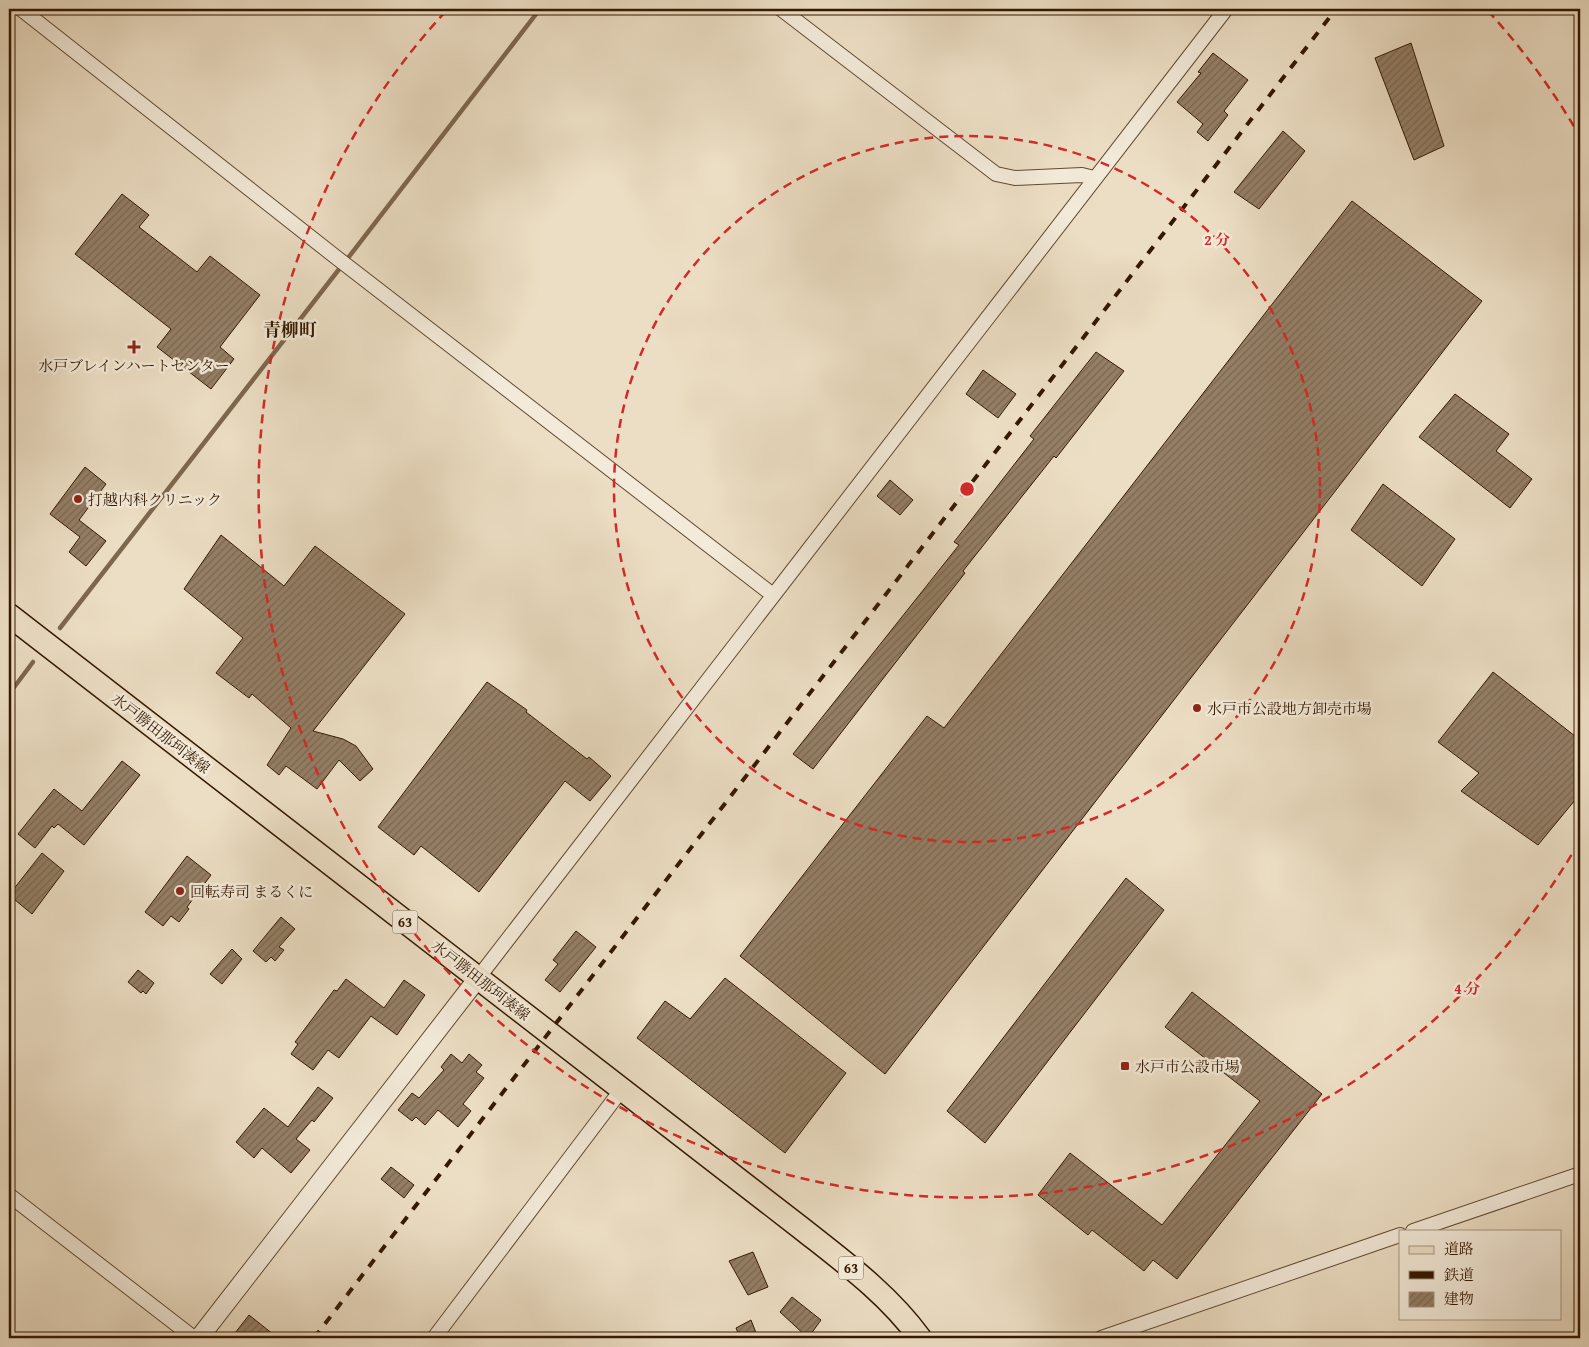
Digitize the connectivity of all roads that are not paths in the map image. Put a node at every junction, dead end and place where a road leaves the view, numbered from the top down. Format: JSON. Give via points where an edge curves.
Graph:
{"nodes":[{"id":1,"x":21,"y":9,"type":"edge"},
{"id":2,"x":781,"y":9,"type":"edge"},
{"id":3,"x":1226,"y":9,"type":"edge"},
{"id":4,"x":1094,"y":178,"type":"junction"},
{"id":5,"x":773,"y":595,"type":"junction"},
{"id":6,"x":9,"y":615,"type":"edge"},
{"id":7,"x":478,"y":978,"type":"junction"},
{"id":8,"x":622,"y":1089,"type":"junction"},
{"id":9,"x":1580,"y":1174,"type":"edge"},
{"id":10,"x":9,"y":1195,"type":"edge"},
{"id":11,"x":1416,"y":1230,"type":"edge"},
{"id":12,"x":1399,"y":1235,"type":"edge"},
{"id":13,"x":194,"y":1338,"type":"edge"},
{"id":14,"x":199,"y":1338,"type":"edge"},
{"id":15,"x":434,"y":1338,"type":"edge"},
{"id":16,"x":920,"y":1338,"type":"edge"},
{"id":17,"x":1101,"y":1338,"type":"edge"}],
"edges":[{"from":1,"to":5,"type":"street"},
{"from":2,"to":4,"type":"street","via":[[996,174],[1016,178],[1082,175]]},
{"from":3,"to":4,"type":"street"},
{"from":4,"to":5,"type":"street"},
{"from":5,"to":7,"type":"street"},
{"from":6,"to":7,"type":"main road","name":"水戸勝田那珂湊線","number":"63"},
{"from":7,"to":8,"type":"main road","name":"水戸勝田那珂湊線","number":"63"},
{"from":7,"to":14,"type":"street"},
{"from":8,"to":15,"type":"street"},
{"from":8,"to":16,"type":"main road","name":"水戸勝田那珂湊線","number":"63","via":[[861,1276],[898,1311]]},
{"from":9,"to":11,"type":"street"},
{"from":10,"to":13,"type":"street"},
{"from":12,"to":17,"type":"street"}]}
